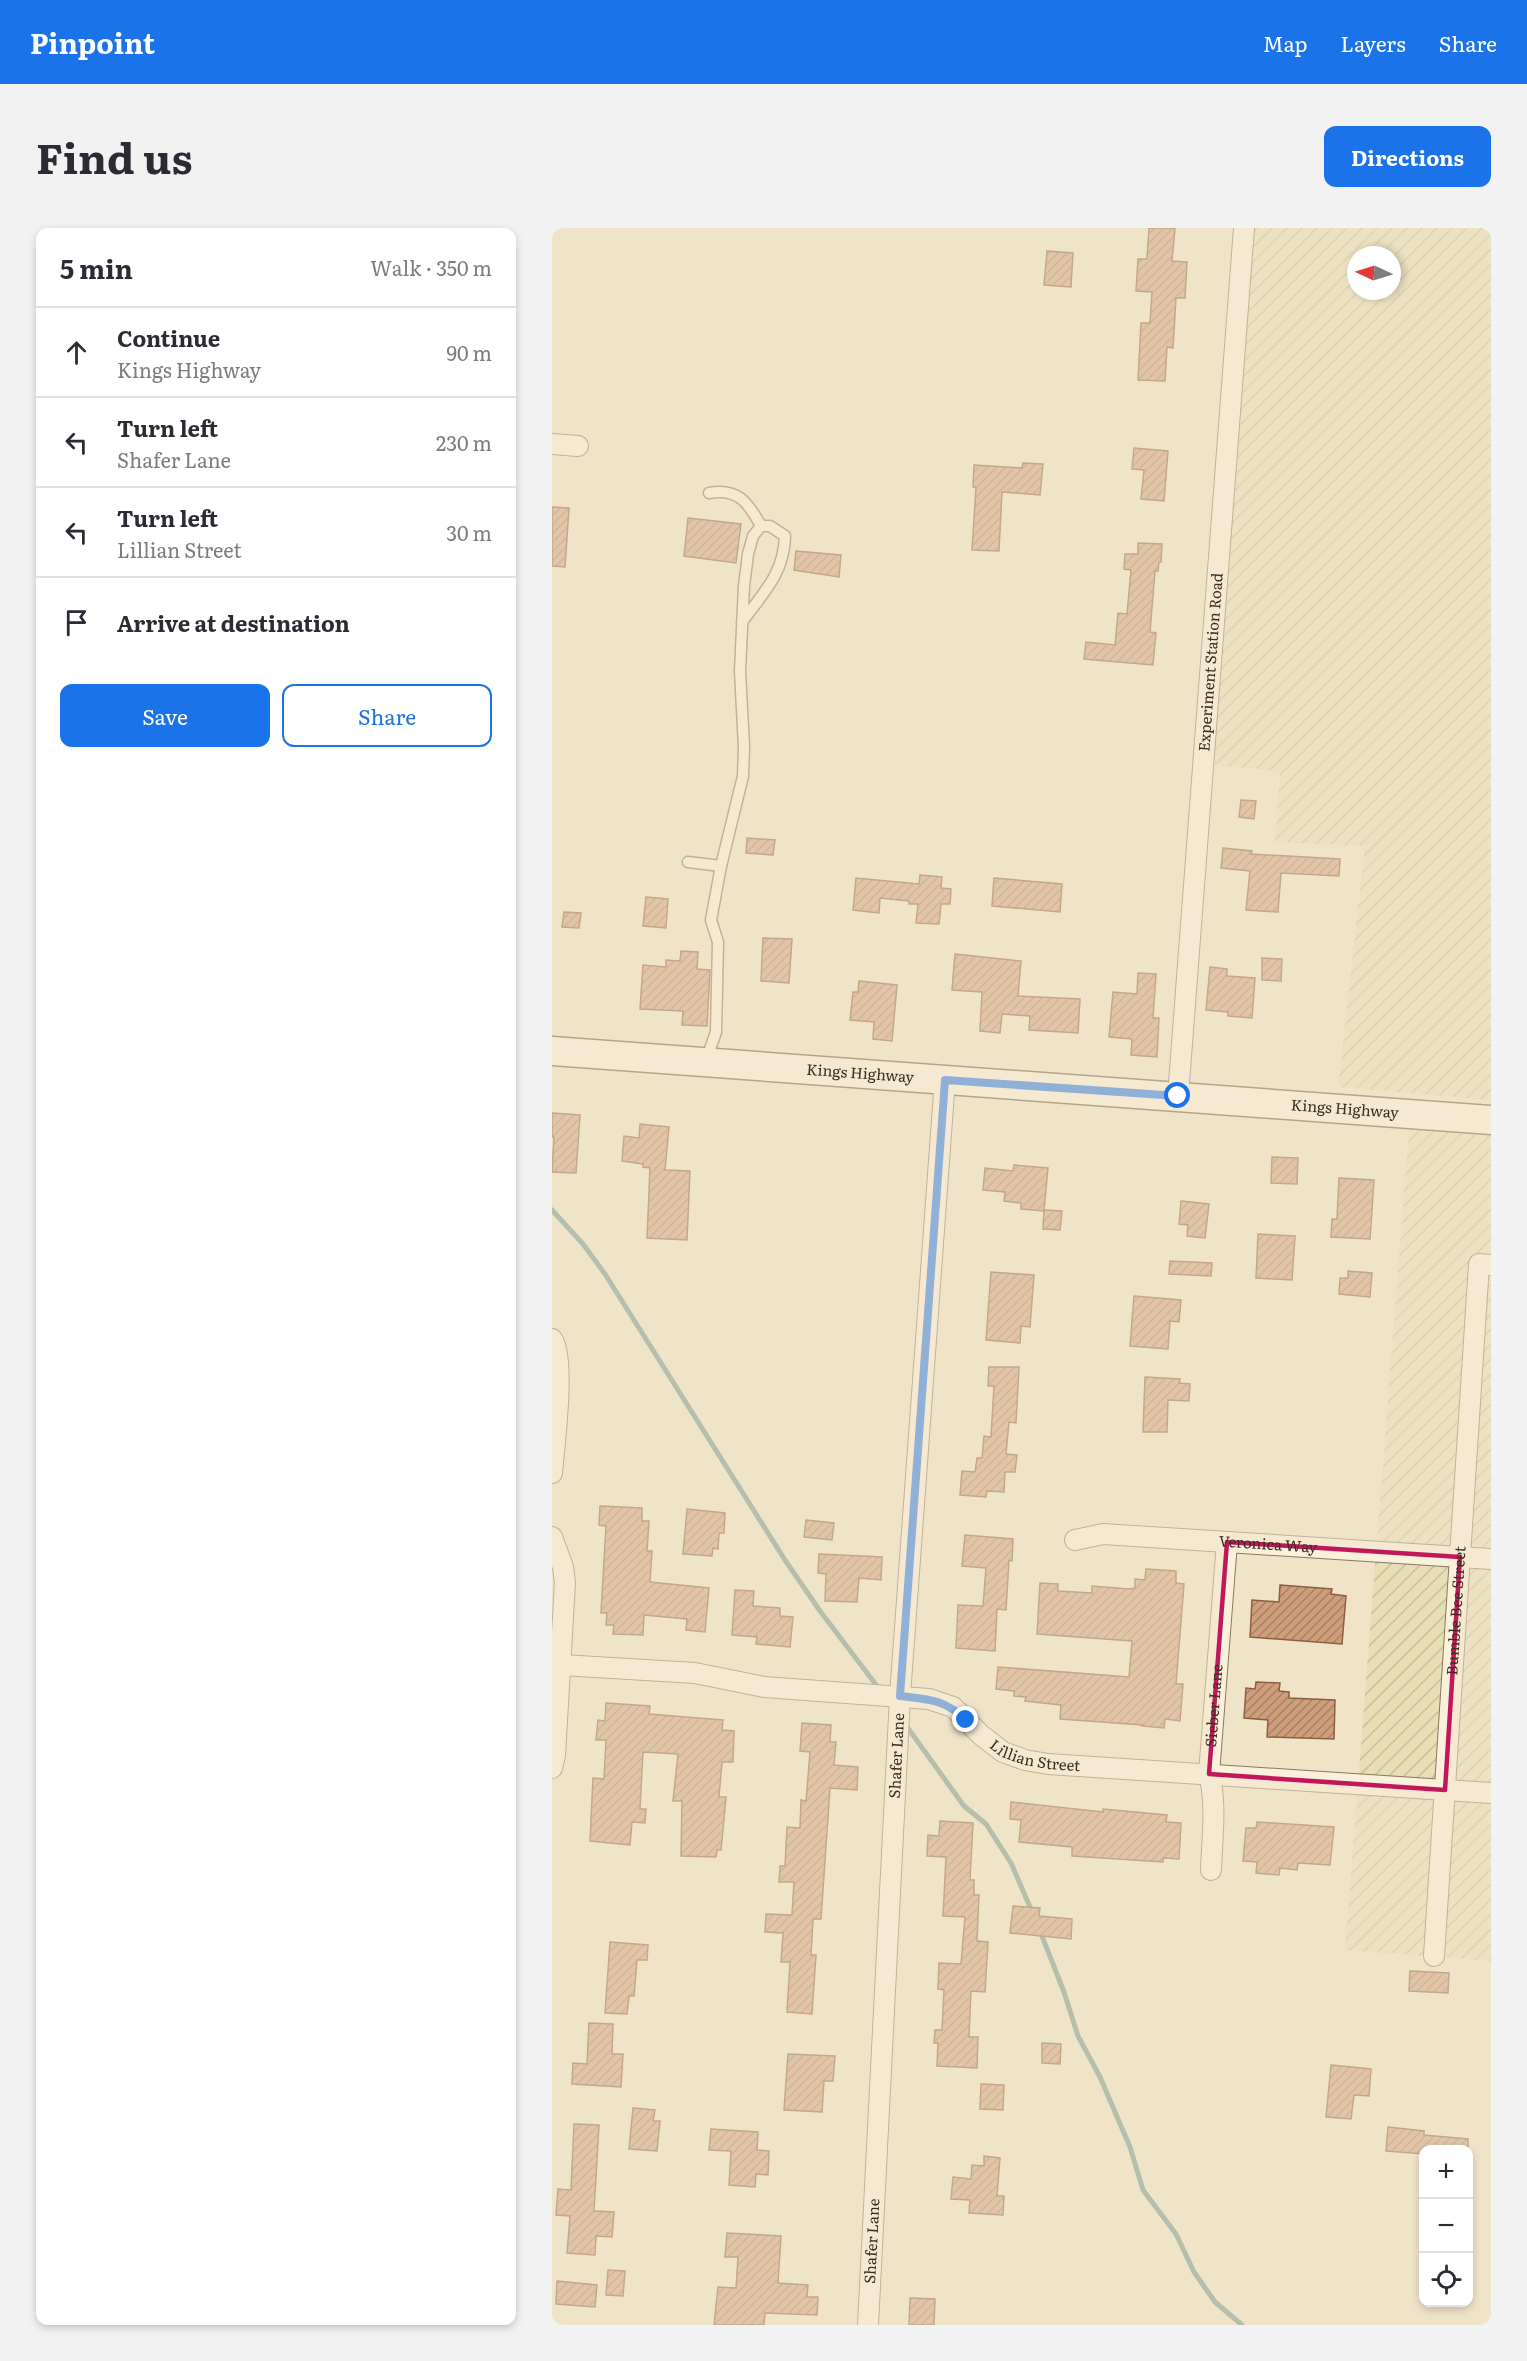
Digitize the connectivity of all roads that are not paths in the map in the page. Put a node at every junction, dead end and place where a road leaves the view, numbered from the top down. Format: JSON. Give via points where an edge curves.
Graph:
{"nodes":[{"id":1,"x":1244,"y":228,"type":"edge"},
{"id":2,"x":552,"y":444,"type":"edge"},
{"id":3,"x":578,"y":446,"type":"dead end"},
{"id":4,"x":709,"y":493,"type":"dead end"},
{"id":5,"x":761,"y":526,"type":"junction"},
{"id":6,"x":742,"y":622,"type":"junction"},
{"id":7,"x":688,"y":862,"type":"dead end"},
{"id":8,"x":721,"y":866,"type":"junction"},
{"id":9,"x":552,"y":1051,"type":"edge"},
{"id":10,"x":701,"y":1062,"type":"junction"},
{"id":11,"x":945,"y":1080,"type":"junction"},
{"id":12,"x":1178,"y":1096,"type":"junction"},
{"id":13,"x":1491,"y":1120,"type":"edge"},
{"id":14,"x":1485,"y":1264,"type":"edge"},
{"id":15,"x":552,"y":1340,"type":"edge"},
{"id":16,"x":552,"y":1473,"type":"edge"},
{"id":17,"x":552,"y":1537,"type":"edge"},
{"id":18,"x":1076,"y":1540,"type":"dead end"},
{"id":19,"x":1227,"y":1542,"type":"junction"},
{"id":20,"x":1460,"y":1557,"type":"junction"},
{"id":21,"x":1491,"y":1559,"type":"edge"},
{"id":22,"x":562,"y":1665,"type":"junction"},
{"id":23,"x":900,"y":1696,"type":"junction"},
{"id":24,"x":552,"y":1768,"type":"edge"},
{"id":25,"x":1209,"y":1774,"type":"junction"},
{"id":26,"x":1445,"y":1790,"type":"junction"},
{"id":27,"x":1491,"y":1793,"type":"edge"},
{"id":28,"x":1211,"y":1870,"type":"dead end"},
{"id":29,"x":1434,"y":1956,"type":"dead end"},
{"id":30,"x":868,"y":2325,"type":"edge"}],
"edges":[{"from":1,"to":12,"type":"street","name":"Experiment Station Road"},
{"from":2,"to":3,"type":"street"},
{"from":4,"to":5,"type":"lane","via":[[723,490],[744,500]]},
{"from":5,"to":6,"type":"lane","via":[[753,536],[748,554]]},
{"from":5,"to":6,"type":"lane","via":[[770,526],[786,536],[785,550],[780,570]]},
{"from":6,"to":8,"type":"lane","via":[[743,776]]},
{"from":7,"to":8,"type":"lane"},
{"from":8,"to":10,"type":"lane","via":[[711,920],[718,942],[716,1032]]},
{"from":9,"to":10,"type":"street","name":"Kings Highway"},
{"from":10,"to":11,"type":"street","name":"Kings Highway"},
{"from":11,"to":12,"type":"street","name":"Kings Highway"},
{"from":11,"to":23,"type":"street","name":"Shafer Lane"},
{"from":12,"to":13,"type":"street","name":"Kings Highway"},
{"from":14,"to":20,"type":"street","name":"Bumble Bee Street"},
{"from":15,"to":16,"type":"street","via":[[558,1351]]},
{"from":17,"to":22,"type":"street","via":[[565,1582]]},
{"from":18,"to":19,"type":"street","name":"Veronica Way","via":[[1103,1534]]},
{"from":19,"to":20,"type":"street","name":"Veronica Way"},
{"from":19,"to":25,"type":"street","name":"Sieber Lane"},
{"from":20,"to":21,"type":"street","name":"Veronica Way"},
{"from":20,"to":26,"type":"street","name":"Bumble Bee Street"},
{"from":22,"to":23,"type":"street","name":"Lillian Street","via":[[695,1672],[764,1687]]},
{"from":22,"to":24,"type":"street"},
{"from":23,"to":25,"type":"street","name":"Lillian Street","via":[[953,1707],[981,1736],[1003,1752],[1025,1760]]},
{"from":23,"to":30,"type":"street","name":"Shafer Lane"},
{"from":25,"to":26,"type":"street","name":"Lillian Street"},
{"from":25,"to":28,"type":"street","name":"Sieber Lane","via":[[1214,1806]]},
{"from":26,"to":27,"type":"street","name":"Lillian Street"},
{"from":26,"to":29,"type":"street","name":"Bumble Bee Street"}]}
